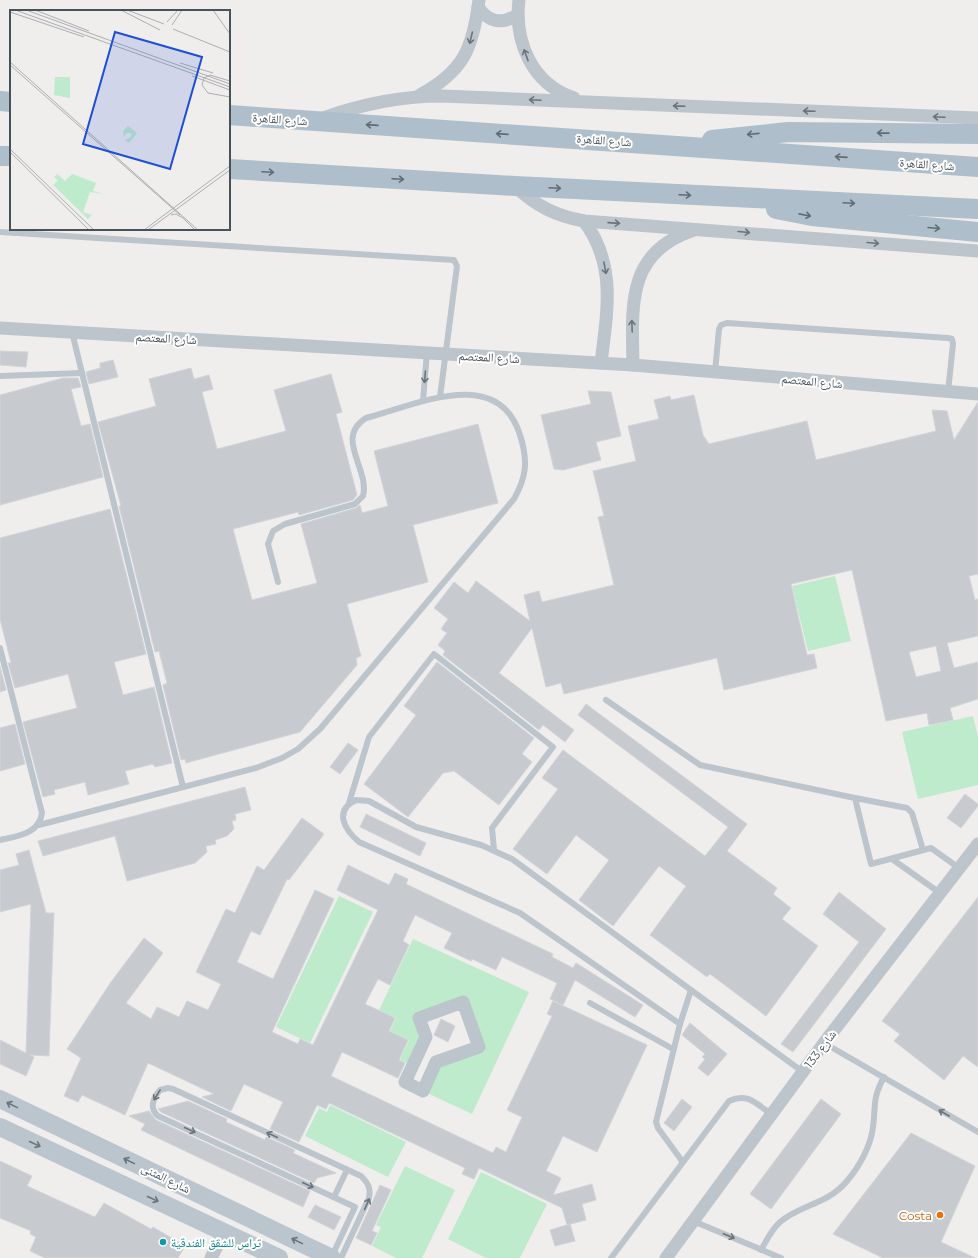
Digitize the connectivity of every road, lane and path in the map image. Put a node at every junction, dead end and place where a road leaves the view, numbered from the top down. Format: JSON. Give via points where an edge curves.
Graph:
{"nodes":[{"id":1,"x":519,"y":0,"type":"edge"},
{"id":2,"x":478,"y":4,"type":"edge"},
{"id":3,"x":517,"y":15,"type":"junction"},
{"id":4,"x":418,"y":96,"type":"junction"},
{"id":5,"x":0,"y":101,"type":"edge"},
{"id":6,"x":10,"y":102,"type":"edge"},
{"id":7,"x":588,"y":102,"type":"junction"},
{"id":8,"x":230,"y":115,"type":"edge"},
{"id":9,"x":978,"y":118,"type":"edge"},
{"id":10,"x":316,"y":121,"type":"junction"},
{"id":11,"x":978,"y":134,"type":"edge"},
{"id":12,"x":680,"y":146,"type":"junction"},
{"id":13,"x":978,"y":168,"type":"edge"},
{"id":14,"x":230,"y":169,"type":"edge"},
{"id":15,"x":515,"y":186,"type":"junction"},
{"id":16,"x":740,"y":198,"type":"junction"},
{"id":17,"x":978,"y":209,"type":"edge"},
{"id":18,"x":584,"y":221,"type":"junction"},
{"id":19,"x":697,"y":229,"type":"junction"},
{"id":20,"x":0,"y":232,"type":"edge"},
{"id":21,"x":978,"y":232,"type":"edge"},
{"id":22,"x":978,"y":251,"type":"edge"},
{"id":23,"x":0,"y":328,"type":"edge"},
{"id":24,"x":72,"y":332,"type":"junction"},
{"id":25,"x":427,"y":352,"type":"junction"},
{"id":26,"x":446,"y":354,"type":"junction"},
{"id":27,"x":601,"y":363,"type":"junction"},
{"id":28,"x":633,"y":365,"type":"junction"},
{"id":29,"x":715,"y":372,"type":"junction"},
{"id":30,"x":82,"y":373,"type":"junction"},
{"id":31,"x":0,"y":376,"type":"edge"},
{"id":32,"x":948,"y":392,"type":"junction"},
{"id":33,"x":978,"y":394,"type":"edge"},
{"id":34,"x":440,"y":397,"type":"junction"},
{"id":35,"x":423,"y":401,"type":"junction"},
{"id":36,"x":278,"y":582,"type":"dead end"},
{"id":37,"x":0,"y":648,"type":"edge"},
{"id":38,"x":606,"y":700,"type":"dead end"},
{"id":39,"x":184,"y":787,"type":"junction"},
{"id":40,"x":855,"y":798,"type":"junction"},
{"id":41,"x":349,"y":803,"type":"junction"},
{"id":42,"x":39,"y":825,"type":"junction"},
{"id":43,"x":0,"y":840,"type":"edge"},
{"id":44,"x":978,"y":844,"type":"edge"},
{"id":45,"x":494,"y":850,"type":"junction"},
{"id":46,"x":923,"y":850,"type":"junction"},
{"id":47,"x":892,"y":859,"type":"junction"},
{"id":48,"x":959,"y":868,"type":"junction"},
{"id":49,"x":940,"y":893,"type":"junction"},
{"id":50,"x":691,"y":990,"type":"junction"},
{"id":51,"x":590,"y":1003,"type":"dead end"},
{"id":52,"x":680,"y":1024,"type":"junction"},
{"id":53,"x":824,"y":1043,"type":"junction"},
{"id":54,"x":673,"y":1049,"type":"junction"},
{"id":55,"x":436,"y":1062,"type":"joint"},
{"id":56,"x":803,"y":1072,"type":"junction"},
{"id":57,"x":884,"y":1077,"type":"junction"},
{"id":58,"x":0,"y":1099,"type":"edge"},
{"id":59,"x":772,"y":1115,"type":"junction"},
{"id":60,"x":0,"y":1128,"type":"edge"},
{"id":61,"x":978,"y":1132,"type":"edge"},
{"id":62,"x":682,"y":1161,"type":"junction"},
{"id":63,"x":347,"y":1170,"type":"junction"},
{"id":64,"x":334,"y":1197,"type":"junction"},
{"id":65,"x":693,"y":1221,"type":"junction"},
{"id":66,"x":224,"y":1232,"type":"junction"},
{"id":67,"x":761,"y":1250,"type":"junction"},
{"id":68,"x":211,"y":1258,"type":"edge"},
{"id":69,"x":279,"y":1258,"type":"edge"},
{"id":70,"x":332,"y":1258,"type":"edge"},
{"id":71,"x":341,"y":1258,"type":"edge"},
{"id":72,"x":611,"y":1258,"type":"edge"},
{"id":73,"x":666,"y":1258,"type":"edge"},
{"id":74,"x":781,"y":1258,"type":"edge"}],
"edges":[{"from":1,"to":3,"type":"street"},
{"from":2,"to":3,"type":"street","via":[[482,14],[496,21],[511,19]]},
{"from":2,"to":4,"type":"street","one_way":true,"via":[[469,44],[462,61],[445,79]]},
{"from":7,"to":3,"type":"street","one_way":true,"via":[[553,89],[535,71],[524,49]]},
{"from":7,"to":4,"type":"street","one_way":true},
{"from":4,"to":10,"type":"street","via":[[359,106]]},
{"from":5,"to":6,"type":"main road"},
{"from":9,"to":7,"type":"street","one_way":true},
{"from":8,"to":10,"type":"main road","name":"شارع القاهرة"},
{"from":12,"to":10,"type":"main road","name":"شارع القاهرة","one_way":true},
{"from":11,"to":12,"type":"main road","one_way":true,"via":[[788,132],[734,136]]},
{"from":13,"to":12,"type":"main road","name":"شارع القاهرة","one_way":true},
{"from":14,"to":15,"type":"main road","one_way":true},
{"from":15,"to":16,"type":"main road","one_way":true},
{"from":15,"to":18,"type":"street","via":[[553,214]]},
{"from":16,"to":17,"type":"main road","one_way":true},
{"from":16,"to":21,"type":"main road","one_way":true,"via":[[787,212],[812,216]]},
{"from":18,"to":19,"type":"street","one_way":true},
{"from":18,"to":27,"type":"street","one_way":true,"via":[[601,250],[606,270],[607,311]]},
{"from":19,"to":22,"type":"street","one_way":true},
{"from":28,"to":19,"type":"street","one_way":true,"via":[[632,309],[638,281],[644,268],[659,248],[672,239]]},
{"from":20,"to":26,"type":"lane","via":[[454,260],[457,266]]},
{"from":23,"to":24,"type":"street","name":"شارع المعتصم"},
{"from":24,"to":25,"type":"street","name":"شارع المعتصم"},
{"from":24,"to":30,"type":"lane"},
{"from":25,"to":26,"type":"street","name":"شارع المعتصم"},
{"from":25,"to":35,"type":"lane","one_way":true},
{"from":26,"to":27,"type":"street","name":"شارع المعتصم"},
{"from":26,"to":34,"type":"lane"},
{"from":27,"to":28,"type":"street","name":"شارع المعتصم"},
{"from":28,"to":29,"type":"street","name":"شارع المعتصم"},
{"from":29,"to":32,"type":"street","name":"شارع المعتصم"},
{"from":29,"to":32,"type":"lane","via":[[719,329],[726,323],[948,338],[953,344]]},
{"from":30,"to":31,"type":"lane"},
{"from":30,"to":39,"type":"lane"},
{"from":32,"to":33,"type":"street","name":"شارع المعتصم"},
{"from":34,"to":35,"type":"lane"},
{"from":34,"to":39,"type":"lane","via":[[474,394],[487,398],[512,416],[522,440],[526,471],[514,499],[339,709],[298,749],[261,766]]},
{"from":35,"to":36,"type":"lane","via":[[366,418],[355,427],[352,442],[364,486],[363,496],[355,504],[285,524],[273,532],[268,544]]},
{"from":37,"to":42,"type":"lane","via":[[42,810]]},
{"from":38,"to":40,"type":"lane","via":[[700,765]]},
{"from":39,"to":42,"type":"lane"},
{"from":40,"to":46,"type":"lane","via":[[907,808],[912,813]]},
{"from":40,"to":47,"type":"lane","via":[[872,864]]},
{"from":41,"to":45,"type":"lane","via":[[363,799],[416,827]]},
{"from":41,"to":45,"type":"lane","via":[[369,737],[434,654],[553,747],[492,828]]},
{"from":41,"to":52,"type":"lane","via":[[343,813],[343,820],[351,835],[359,842],[520,913]]},
{"from":42,"to":43,"type":"lane","via":[[26,833]]},
{"from":44,"to":48,"type":"street","name":"شارع 133"},
{"from":45,"to":50,"type":"lane","via":[[512,859]]},
{"from":46,"to":47,"type":"lane"},
{"from":46,"to":48,"type":"lane","via":[[931,848]]},
{"from":47,"to":49,"type":"lane"},
{"from":48,"to":49,"type":"street","name":"شارع 133"},
{"from":49,"to":53,"type":"street","name":"شارع 133"},
{"from":50,"to":52,"type":"lane"},
{"from":50,"to":56,"type":"lane"},
{"from":51,"to":54,"type":"lane"},
{"from":52,"to":54,"type":"lane"},
{"from":53,"to":56,"type":"street","name":"شارع 133"},
{"from":53,"to":57,"type":"lane"},
{"from":54,"to":62,"type":"lane","via":[[656,1122]]},
{"from":55,"to":55,"type":"street","via":[[423,1091],[405,1082],[426,1037],[419,1018],[463,1002],[479,1047]]},
{"from":56,"to":59,"type":"street","name":"شارع 133"},
{"from":61,"to":57,"type":"lane","one_way":true},
{"from":57,"to":67,"type":"lane","via":[[873,1105],[872,1136],[853,1172],[837,1191],[827,1198],[779,1223]]},
{"from":70,"to":58,"type":"street","name":"شارع المثنى","one_way":true},
{"from":59,"to":62,"type":"lane","via":[[742,1096],[729,1101]]},
{"from":59,"to":65,"type":"street","name":"شارع 133"},
{"from":60,"to":66,"type":"street","name":"شارع المثنى","one_way":true},
{"from":62,"to":72,"type":"lane"},
{"from":63,"to":64,"type":"lane"},
{"from":63,"to":64,"type":"lane","one_way":true,"via":[[173,1089],[160,1090],[152,1104],[158,1116]]},
{"from":71,"to":63,"type":"lane","one_way":true,"via":[[369,1198],[370,1190],[368,1182]]},
{"from":64,"to":70,"type":"lane","via":[[354,1207]]},
{"from":65,"to":67,"type":"lane","one_way":true},
{"from":65,"to":73,"type":"street","name":"شارع 133"},
{"from":66,"to":68,"type":"street"},
{"from":66,"to":69,"type":"street","name":"شارع المثنى"},
{"from":67,"to":74,"type":"lane"}]}
